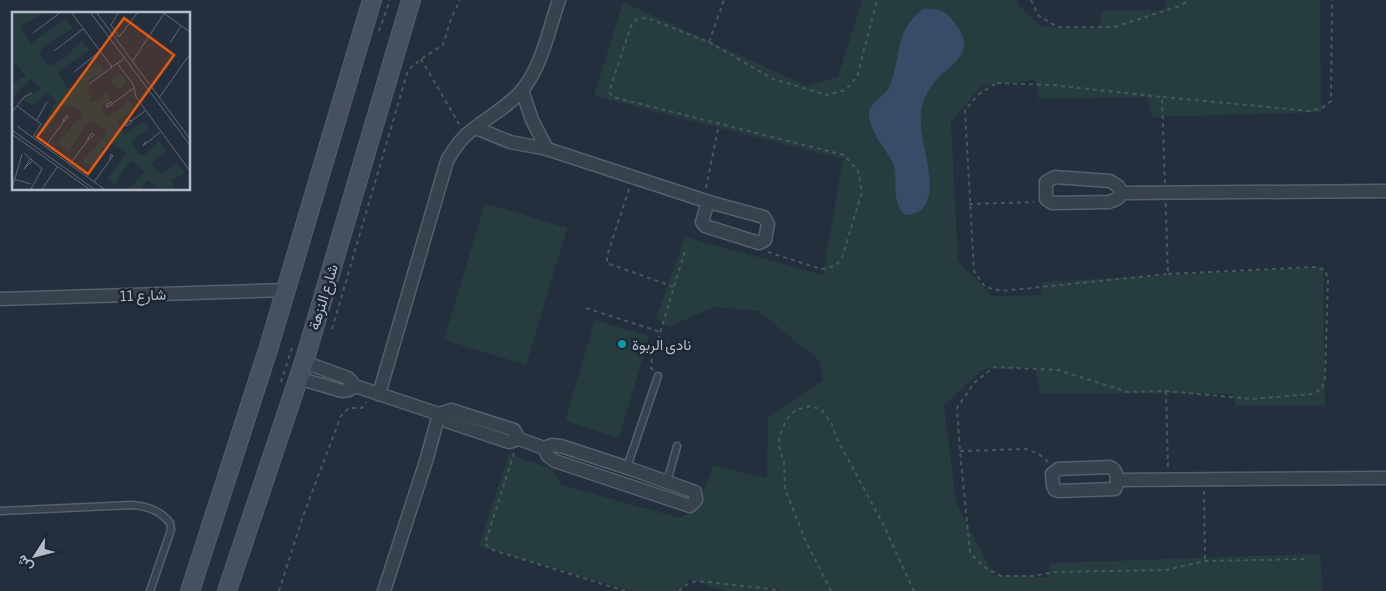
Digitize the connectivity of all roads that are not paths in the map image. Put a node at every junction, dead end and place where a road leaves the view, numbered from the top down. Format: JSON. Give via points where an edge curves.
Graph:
{"nodes":[{"id":1,"x":372,"y":0,"type":"edge"},
{"id":2,"x":412,"y":0,"type":"edge"},
{"id":3,"x":559,"y":0,"type":"edge"},
{"id":4,"x":522,"y":90,"type":"junction"},
{"id":5,"x":471,"y":132,"type":"junction"},
{"id":6,"x":546,"y":149,"type":"junction"},
{"id":7,"x":1386,"y":191,"type":"edge"},
{"id":8,"x":1123,"y":193,"type":"junction"},
{"id":9,"x":706,"y":201,"type":"junction"},
{"id":10,"x":286,"y":290,"type":"junction"},
{"id":11,"x":0,"y":299,"type":"edge"},
{"id":12,"x":301,"y":370,"type":"junction"},
{"id":13,"x":658,"y":376,"type":"road end"},
{"id":14,"x":374,"y":393,"type":"junction"},
{"id":15,"x":440,"y":414,"type":"junction"},
{"id":16,"x":677,"y":446,"type":"dead end"},
{"id":17,"x":544,"y":448,"type":"junction"},
{"id":18,"x":629,"y":468,"type":"junction"},
{"id":19,"x":1386,"y":478,"type":"edge"},
{"id":20,"x":1116,"y":480,"type":"junction"},
{"id":21,"x":667,"y":482,"type":"junction"},
{"id":22,"x":626,"y":485,"type":"junction"},
{"id":23,"x":0,"y":512,"type":"edge"},
{"id":24,"x":150,"y":591,"type":"edge"},
{"id":25,"x":190,"y":591,"type":"edge"},
{"id":26,"x":227,"y":591,"type":"edge"},
{"id":27,"x":384,"y":591,"type":"edge"}],
"edges":[{"from":1,"to":10,"type":"main road"},
{"from":2,"to":12,"type":"main road","name":"شارع النزهة"},
{"from":3,"to":4,"type":"street","via":[[538,63]]},
{"from":4,"to":5,"type":"street"},
{"from":4,"to":6,"type":"street"},
{"from":5,"to":6,"type":"street"},
{"from":5,"to":14,"type":"street","via":[[455,147],[447,161]]},
{"from":6,"to":9,"type":"street"},
{"from":7,"to":8,"type":"street"},
{"from":8,"to":8,"type":"street","via":[[1117,199],[1100,203],[1048,202],[1046,182],[1055,178],[1110,181]]},
{"from":9,"to":9,"type":"street","via":[[764,217],[768,224],[765,240],[759,243],[705,226],[702,222]]},
{"from":10,"to":11,"type":"street","name":"شارع 11"},
{"from":10,"to":25,"type":"main road"},
{"from":12,"to":14,"type":"street","via":[[342,391],[355,386]]},
{"from":12,"to":26,"type":"main road","name":"شارع النزهة"},
{"from":13,"to":18,"type":"lane"},
{"from":14,"to":15,"type":"street"},
{"from":15,"to":17,"type":"street","via":[[451,410],[514,430],[519,439]]},
{"from":15,"to":27,"type":"street"},
{"from":16,"to":21,"type":"lane"},
{"from":17,"to":18,"type":"street","via":[[561,446]]},
{"from":17,"to":22,"type":"street","via":[[555,460]]},
{"from":18,"to":21,"type":"street"},
{"from":18,"to":22,"type":"street"},
{"from":19,"to":20,"type":"street"},
{"from":20,"to":20,"type":"street","via":[[1116,472],[1110,467],[1058,469],[1054,471],[1053,486],[1059,491],[1111,490],[1115,489]]},
{"from":21,"to":22,"type":"street","via":[[695,492],[694,504],[690,506]]},
{"from":23,"to":24,"type":"lane","via":[[141,505],[160,513],[170,523],[171,530]]}]}
